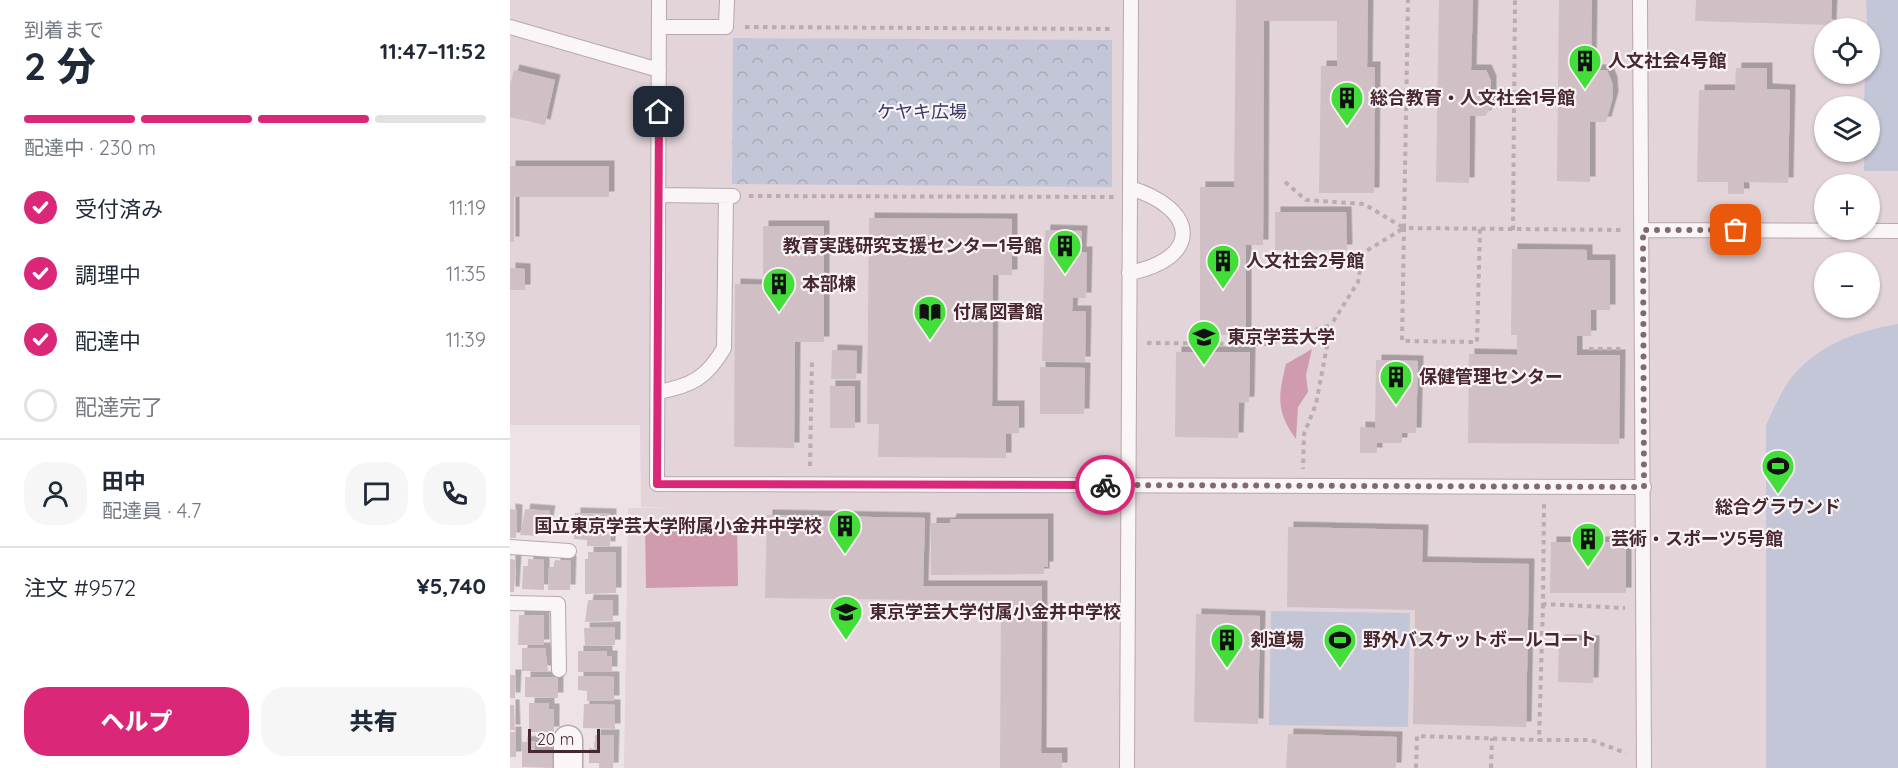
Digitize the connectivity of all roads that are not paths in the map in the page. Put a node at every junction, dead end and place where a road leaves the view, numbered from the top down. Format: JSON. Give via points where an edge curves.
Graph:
{"nodes":[{"id":1,"x":659,"y":0,"type":"edge"},
{"id":2,"x":727,"y":0,"type":"edge"},
{"id":3,"x":1131,"y":0,"type":"edge"},
{"id":4,"x":1640,"y":0,"type":"edge"},
{"id":5,"x":510,"y":27,"type":"edge"},
{"id":6,"x":659,"y":27,"type":"junction"},
{"id":7,"x":659,"y":70,"type":"junction"},
{"id":8,"x":1130,"y":193,"type":"junction"},
{"id":9,"x":659,"y":195,"type":"junction"},
{"id":10,"x":1643,"y":230,"type":"junction"},
{"id":11,"x":1898,"y":231,"type":"edge"},
{"id":12,"x":1129,"y":273,"type":"junction"},
{"id":13,"x":658,"y":392,"type":"junction"},
{"id":14,"x":1127,"y":485,"type":"junction"},
{"id":15,"x":1644,"y":487,"type":"junction"},
{"id":16,"x":510,"y":547,"type":"edge"},
{"id":17,"x":569,"y":552,"type":"dead end"},
{"id":18,"x":510,"y":603,"type":"edge"},
{"id":19,"x":559,"y":670,"type":"dead end"},
{"id":20,"x":568,"y":740,"type":"dead end"},
{"id":21,"x":1644,"y":764,"type":"edge"},
{"id":22,"x":568,"y":768,"type":"edge"},
{"id":23,"x":1127,"y":768,"type":"edge"}],
"edges":[{"from":1,"to":6,"type":"lane"},
{"from":2,"to":6,"type":"lane","via":[[726,27]]},
{"from":3,"to":8,"type":"lane"},
{"from":4,"to":10,"type":"lane"},
{"from":5,"to":7,"type":"lane"},
{"from":6,"to":7,"type":"lane"},
{"from":7,"to":9,"type":"lane"},
{"from":8,"to":12,"type":"lane"},
{"from":8,"to":12,"type":"lane","via":[[1164,202],[1178,216],[1184,234],[1178,250],[1163,262]]},
{"from":9,"to":13,"type":"lane"},
{"from":9,"to":13,"type":"lane","via":[[730,196],[724,348],[713,367],[698,380]]},
{"from":10,"to":11,"type":"lane"},
{"from":10,"to":15,"type":"lane"},
{"from":12,"to":14,"type":"lane"},
{"from":13,"to":14,"type":"lane","via":[[657,484]]},
{"from":14,"to":15,"type":"lane"},
{"from":14,"to":23,"type":"lane"},
{"from":15,"to":21,"type":"lane"},
{"from":16,"to":17,"type":"lane"},
{"from":18,"to":19,"type":"lane","via":[[558,604]]},
{"from":20,"to":22,"type":"street"}]}
